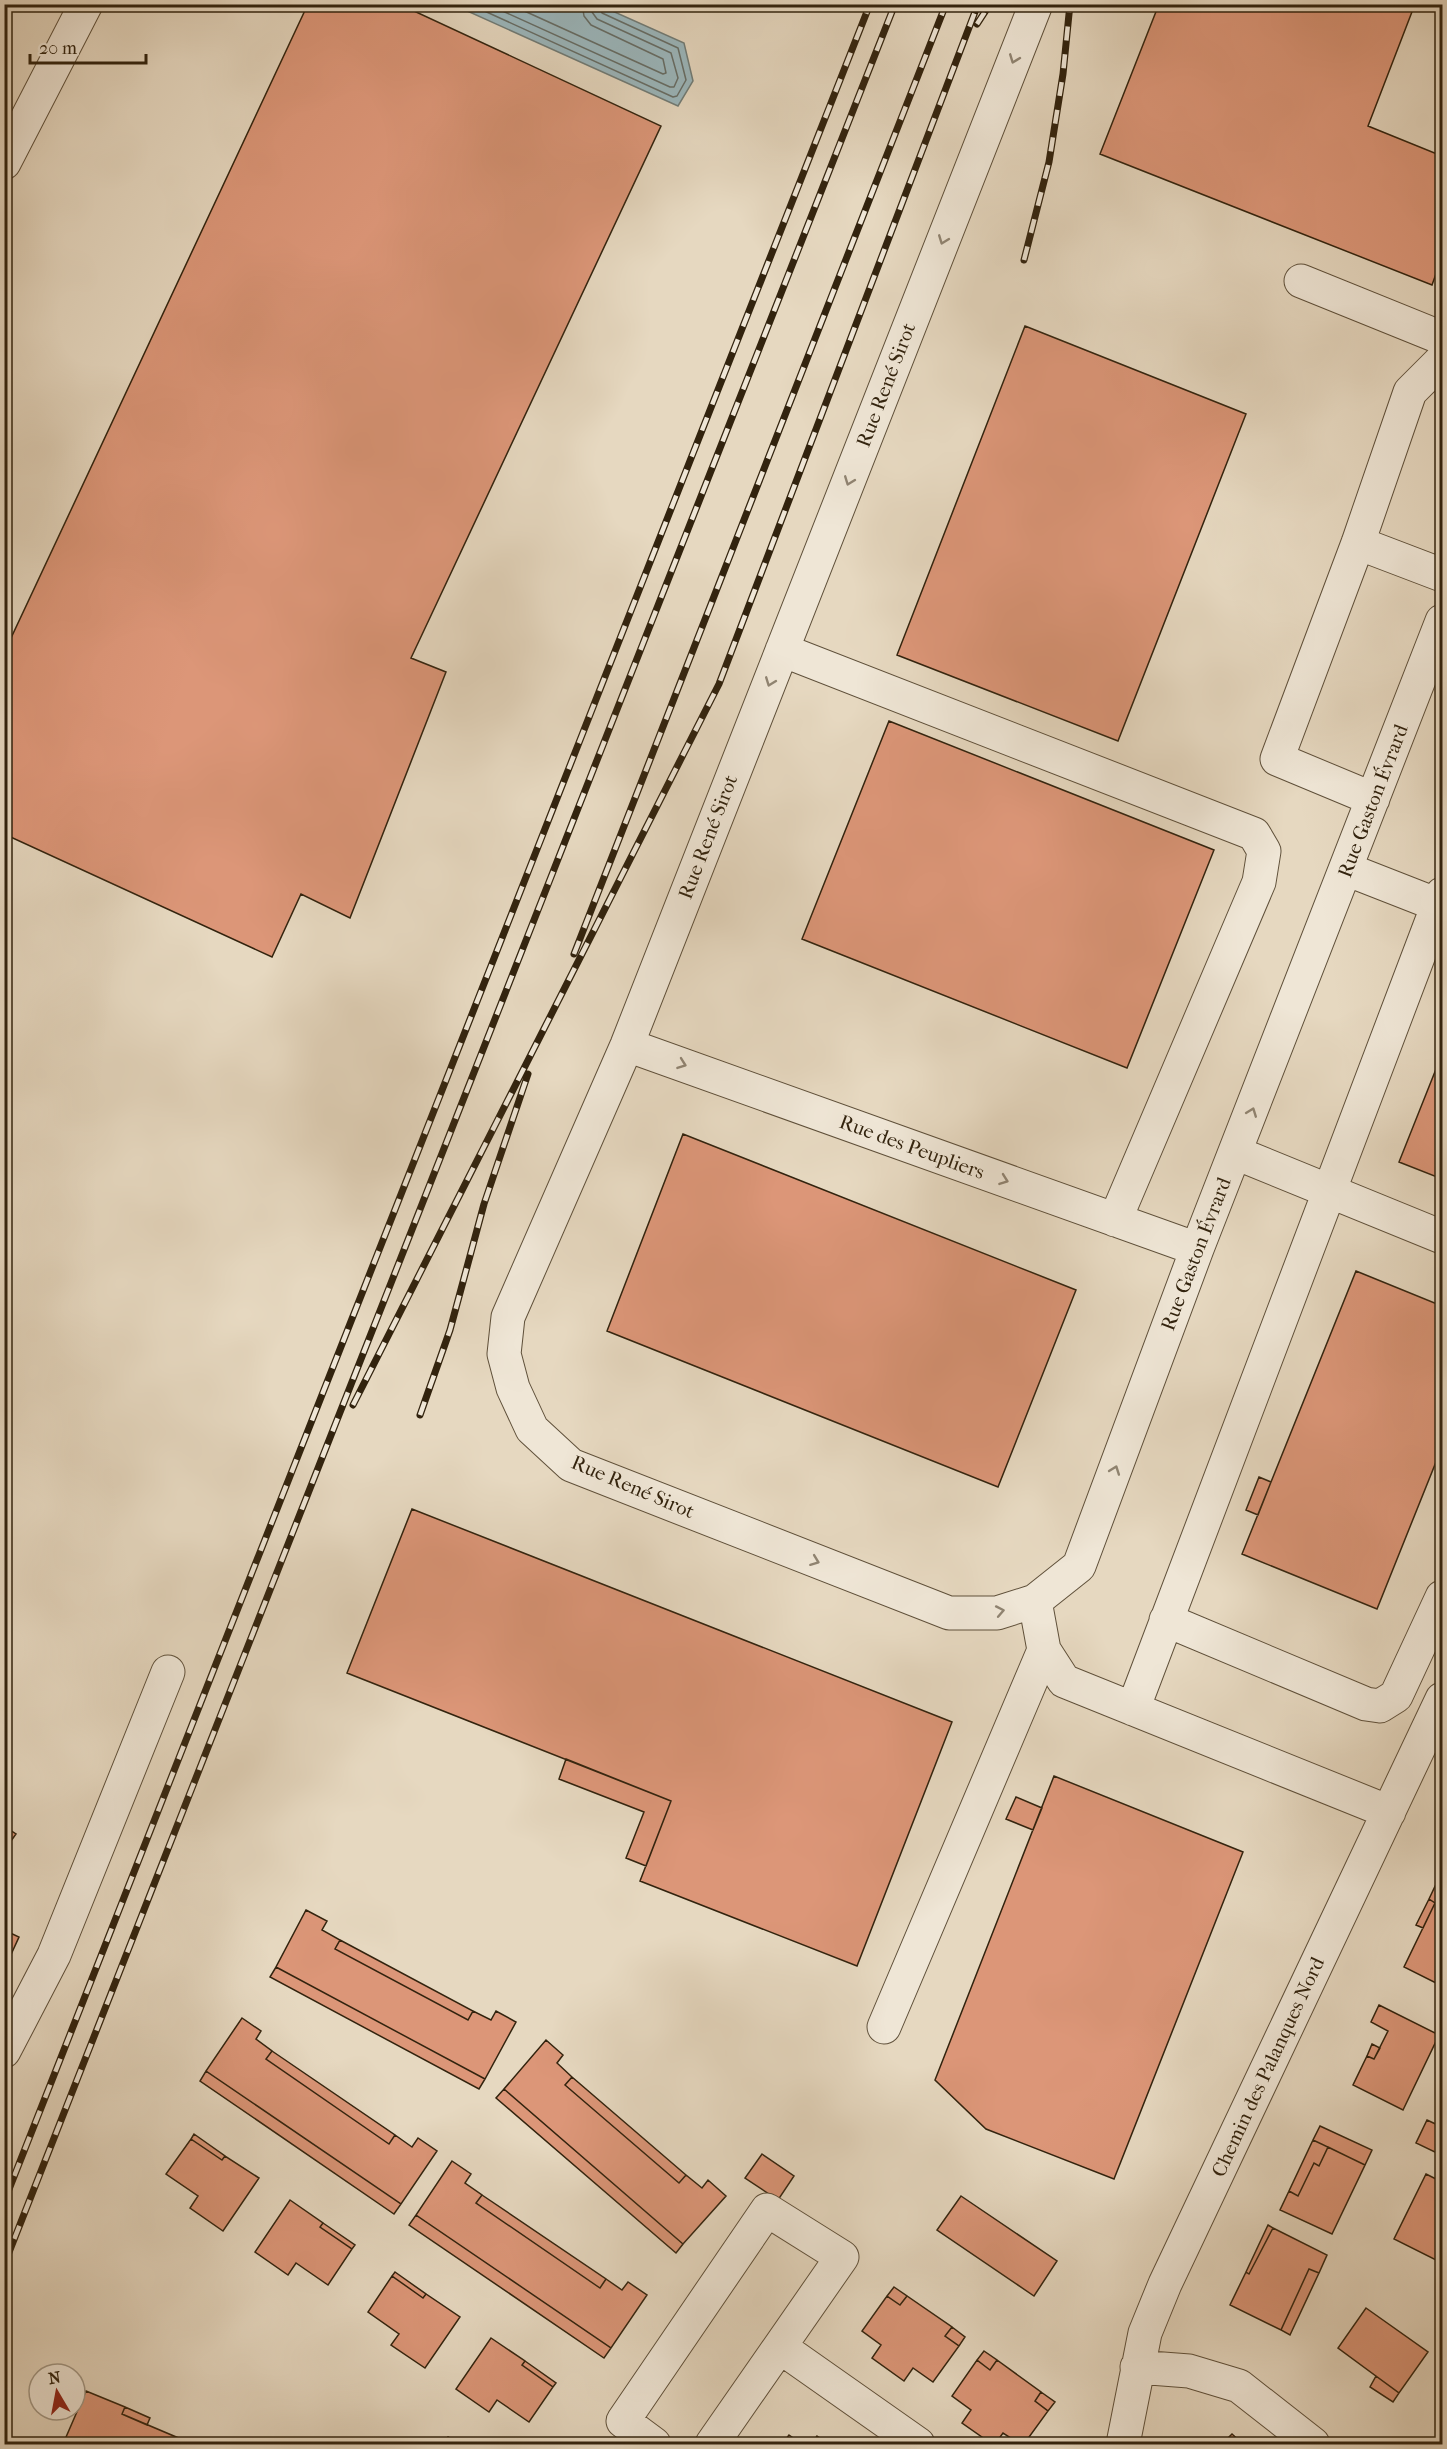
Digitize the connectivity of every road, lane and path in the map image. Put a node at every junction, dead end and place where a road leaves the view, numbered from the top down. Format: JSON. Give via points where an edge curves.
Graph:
{"nodes":[{"id":1,"x":86,"y":4,"type":"edge"},
{"id":2,"x":1036,"y":4,"type":"edge"},
{"id":3,"x":4,"y":163,"type":"edge"},
{"id":4,"x":1301,"y":281,"type":"dead end"},
{"id":5,"x":1443,"y":338,"type":"edge"},
{"id":6,"x":1443,"y":360,"type":"edge"},
{"id":7,"x":1358,"y":543,"type":"junction"},
{"id":8,"x":1443,"y":575,"type":"edge"},
{"id":9,"x":1443,"y":621,"type":"edge"},
{"id":10,"x":782,"y":650,"type":"junction"},
{"id":11,"x":1434,"y":671,"type":"edge"},
{"id":12,"x":1373,"y":799,"type":"junction"},
{"id":13,"x":1346,"y":869,"type":"junction"},
{"id":14,"x":1440,"y":899,"type":"edge"},
{"id":15,"x":627,"y":1045,"type":"junction"},
{"id":16,"x":1236,"y":1153,"type":"junction"},
{"id":17,"x":1329,"y":1189,"type":"junction"},
{"id":18,"x":1115,"y":1220,"type":"junction"},
{"id":19,"x":1443,"y":1237,"type":"edge"},
{"id":20,"x":1197,"y":1249,"type":"junction"},
{"id":21,"x":761,"y":1540,"type":"joint"},
{"id":22,"x":1443,"y":1597,"type":"edge"},
{"id":23,"x":1035,"y":1601,"type":"junction"},
{"id":24,"x":1166,"y":1620,"type":"junction"},
{"id":25,"x":1044,"y":1650,"type":"junction"},
{"id":26,"x":168,"y":1672,"type":"dead end"},
{"id":27,"x":1443,"y":1699,"type":"edge"},
{"id":28,"x":1132,"y":1709,"type":"junction"},
{"id":29,"x":1389,"y":1812,"type":"junction"},
{"id":30,"x":884,"y":2027,"type":"dead end"},
{"id":31,"x":8,"y":2036,"type":"edge"},
{"id":32,"x":780,"y":2347,"type":"junction"},
{"id":33,"x":1137,"y":2367,"type":"junction"},
{"id":34,"x":654,"y":2445,"type":"edge"},
{"id":35,"x":712,"y":2445,"type":"edge"},
{"id":36,"x":918,"y":2445,"type":"edge"},
{"id":37,"x":1122,"y":2445,"type":"edge"},
{"id":38,"x":1313,"y":2445,"type":"edge"}],
"edges":[{"from":1,"to":3,"type":"street"},
{"from":2,"to":10,"type":"street","name":"Rue René Sirot","one_way":true},
{"from":4,"to":5,"type":"street"},
{"from":6,"to":7,"type":"street","via":[[1410,392]]},
{"from":7,"to":8,"type":"street"},
{"from":7,"to":12,"type":"street","via":[[1276,759]]},
{"from":9,"to":11,"type":"street","name":"Rue Gaston Évrard"},
{"from":10,"to":15,"type":"street","name":"Rue René Sirot","one_way":true},
{"from":10,"to":18,"type":"street","via":[[1254,834],[1264,851],[1259,882]]},
{"from":11,"to":12,"type":"street","name":"Rue Gaston Évrard"},
{"from":12,"to":13,"type":"street","name":"Rue Gaston Évrard"},
{"from":13,"to":14,"type":"street"},
{"from":16,"to":13,"type":"street","name":"Rue Gaston Évrard","one_way":true},
{"from":14,"to":17,"type":"street"},
{"from":15,"to":18,"type":"street","name":"Rue des Peupliers","one_way":true},
{"from":15,"to":21,"type":"street","name":"Rue René Sirot","via":[[508,1317],[504,1354],[513,1388],[532,1429],[571,1465]]},
{"from":16,"to":17,"type":"street"},
{"from":16,"to":20,"type":"street","name":"Rue Gaston Évrard"},
{"from":17,"to":19,"type":"street"},
{"from":17,"to":24,"type":"street"},
{"from":18,"to":20,"type":"street","name":"Rue des Peupliers"},
{"from":23,"to":20,"type":"street","name":"Rue Gaston Évrard","one_way":true,"via":[[1079,1566]]},
{"from":21,"to":23,"type":"street","name":"Rue Gaston Évrard","one_way":true,"via":[[948,1613],[997,1613]]},
{"from":22,"to":24,"type":"street","via":[[1396,1696],[1380,1706],[1366,1704]]},
{"from":23,"to":25,"type":"street"},
{"from":24,"to":28,"type":"street"},
{"from":25,"to":28,"type":"street","via":[[1064,1682]]},
{"from":25,"to":30,"type":"street"},
{"from":26,"to":31,"type":"street","via":[[54,1955]]},
{"from":27,"to":29,"type":"street","name":"Chemin des Palanques Nord"},
{"from":28,"to":29,"type":"street"},
{"from":29,"to":33,"type":"street","name":"Chemin des Palanques Nord","via":[[1165,2284],[1145,2332]]},
{"from":32,"to":34,"type":"street","via":[[842,2257],[767,2210],[623,2421]]},
{"from":32,"to":35,"type":"street"},
{"from":32,"to":36,"type":"street"},
{"from":33,"to":37,"type":"street","name":"Chemin des Palanques Nord"},
{"from":33,"to":38,"type":"street","via":[[1189,2371],[1239,2386]]}]}
